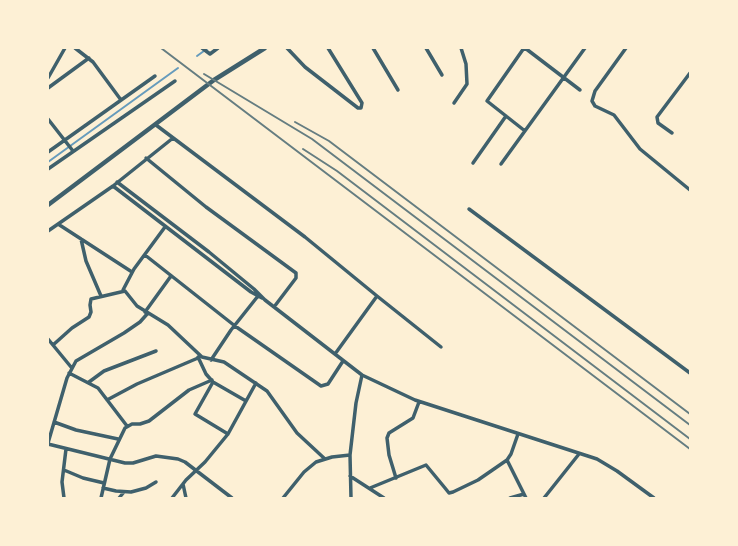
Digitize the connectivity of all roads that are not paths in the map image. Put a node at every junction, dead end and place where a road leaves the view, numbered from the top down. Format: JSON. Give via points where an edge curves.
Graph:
{"nodes":[{"id":1,"x":65,"y":48,"type":"edge"},
{"id":2,"x":75,"y":48,"type":"edge"},
{"id":3,"x":202,"y":48,"type":"edge"},
{"id":4,"x":218,"y":48,"type":"edge"},
{"id":5,"x":265,"y":48,"type":"edge"},
{"id":6,"x":287,"y":48,"type":"edge"},
{"id":7,"x":328,"y":48,"type":"edge"},
{"id":8,"x":373,"y":48,"type":"edge"},
{"id":9,"x":426,"y":48,"type":"edge"},
{"id":10,"x":461,"y":48,"type":"edge"},
{"id":11,"x":525,"y":48,"type":"edge"},
{"id":12,"x":585,"y":48,"type":"edge"},
{"id":13,"x":626,"y":48,"type":"edge"},
{"id":14,"x":88,"y":58,"type":"junction"},
{"id":15,"x":690,"y":73,"type":"edge"},
{"id":16,"x":442,"y":75,"type":"dead end"},
{"id":17,"x":155,"y":76,"type":"dead end"},
{"id":18,"x":48,"y":78,"type":"edge"},
{"id":19,"x":563,"y":78,"type":"junction"},
{"id":20,"x":175,"y":81,"type":"dead end"},
{"id":21,"x":48,"y":88,"type":"edge"},
{"id":22,"x":398,"y":90,"type":"dead end"},
{"id":23,"x":580,"y":90,"type":"dead end"},
{"id":24,"x":121,"y":100,"type":"junction"},
{"id":25,"x":454,"y":103,"type":"dead end"},
{"id":26,"x":506,"y":116,"type":"junction"},
{"id":27,"x":48,"y":119,"type":"edge"},
{"id":28,"x":156,"y":125,"type":"junction"},
{"id":29,"x":525,"y":131,"type":"junction"},
{"id":30,"x":672,"y":133,"type":"dead end"},
{"id":31,"x":173,"y":138,"type":"junction"},
{"id":32,"x":67,"y":141,"type":"junction"},
{"id":33,"x":72,"y":150,"type":"junction"},
{"id":34,"x":48,"y":152,"type":"edge"},
{"id":35,"x":146,"y":158,"type":"junction"},
{"id":36,"x":473,"y":163,"type":"dead end"},
{"id":37,"x":501,"y":164,"type":"dead end"},
{"id":38,"x":48,"y":169,"type":"edge"},
{"id":39,"x":117,"y":182,"type":"junction"},
{"id":40,"x":113,"y":186,"type":"junction"},
{"id":41,"x":690,"y":190,"type":"edge"},
{"id":42,"x":48,"y":205,"type":"edge"},
{"id":43,"x":469,"y":209,"type":"dead end"},
{"id":44,"x":58,"y":224,"type":"junction"},
{"id":45,"x":165,"y":227,"type":"junction"},
{"id":46,"x":48,"y":231,"type":"edge"},
{"id":47,"x":81,"y":239,"type":"junction"},
{"id":48,"x":145,"y":255,"type":"junction"},
{"id":49,"x":132,"y":272,"type":"junction"},
{"id":50,"x":171,"y":276,"type":"junction"},
{"id":51,"x":123,"y":290,"type":"junction"},
{"id":52,"x":101,"y":296,"type":"junction"},
{"id":53,"x":258,"y":296,"type":"junction"},
{"id":54,"x":377,"y":296,"type":"junction"},
{"id":55,"x":265,"y":300,"type":"junction"},
{"id":56,"x":274,"y":307,"type":"junction"},
{"id":57,"x":147,"y":312,"type":"junction"},
{"id":58,"x":235,"y":326,"type":"junction"},
{"id":59,"x":48,"y":339,"type":"edge"},
{"id":60,"x":53,"y":345,"type":"junction"},
{"id":61,"x":441,"y":347,"type":"dead end"},
{"id":62,"x":156,"y":351,"type":"dead end"},
{"id":63,"x":196,"y":352,"type":"junction"},
{"id":64,"x":335,"y":354,"type":"junction"},
{"id":65,"x":198,"y":358,"type":"junction"},
{"id":66,"x":211,"y":360,"type":"junction"},
{"id":67,"x":343,"y":361,"type":"junction"},
{"id":68,"x":71,"y":367,"type":"junction"},
{"id":69,"x":69,"y":373,"type":"junction"},
{"id":70,"x":690,"y":373,"type":"edge"},
{"id":71,"x":362,"y":375,"type":"junction"},
{"id":72,"x":212,"y":381,"type":"junction"},
{"id":73,"x":89,"y":382,"type":"junction"},
{"id":74,"x":256,"y":383,"type":"junction"},
{"id":75,"x":107,"y":400,"type":"junction"},
{"id":76,"x":246,"y":401,"type":"junction"},
{"id":77,"x":419,"y":402,"type":"junction"},
{"id":78,"x":54,"y":422,"type":"junction"},
{"id":79,"x":127,"y":426,"type":"junction"},
{"id":80,"x":228,"y":434,"type":"junction"},
{"id":81,"x":518,"y":434,"type":"junction"},
{"id":82,"x":118,"y":439,"type":"junction"},
{"id":83,"x":48,"y":443,"type":"edge"},
{"id":84,"x":66,"y":449,"type":"junction"},
{"id":85,"x":579,"y":454,"type":"junction"},
{"id":86,"x":350,"y":455,"type":"junction"},
{"id":87,"x":110,"y":459,"type":"junction"},
{"id":88,"x":325,"y":459,"type":"junction"},
{"id":89,"x":507,"y":460,"type":"junction"},
{"id":90,"x":64,"y":470,"type":"junction"},
{"id":91,"x":197,"y":472,"type":"junction"},
{"id":92,"x":350,"y":476,"type":"junction"},
{"id":93,"x":396,"y":478,"type":"junction"},
{"id":94,"x":104,"y":482,"type":"junction"},
{"id":95,"x":156,"y":482,"type":"dead end"},
{"id":96,"x":183,"y":484,"type":"junction"},
{"id":97,"x":102,"y":488,"type":"junction"},
{"id":98,"x":370,"y":488,"type":"junction"},
{"id":99,"x":124,"y":492,"type":"junction"},
{"id":100,"x":453,"y":492,"type":"junction"},
{"id":101,"x":525,"y":496,"type":"edge"},
{"id":102,"x":64,"y":498,"type":"edge"},
{"id":103,"x":101,"y":498,"type":"edge"},
{"id":104,"x":119,"y":498,"type":"edge"},
{"id":105,"x":172,"y":498,"type":"edge"},
{"id":106,"x":186,"y":498,"type":"edge"},
{"id":107,"x":232,"y":498,"type":"edge"},
{"id":108,"x":283,"y":498,"type":"edge"},
{"id":109,"x":351,"y":498,"type":"edge"},
{"id":110,"x":384,"y":498,"type":"edge"},
{"id":111,"x":456,"y":498,"type":"edge"},
{"id":112,"x":510,"y":498,"type":"edge"},
{"id":113,"x":544,"y":498,"type":"edge"},
{"id":114,"x":654,"y":498,"type":"edge"}],
"edges":[{"from":1,"to":18,"type":"street"},
{"from":2,"to":14,"type":"street"},
{"from":3,"to":4,"type":"street","via":[[211,54]]},
{"from":5,"to":28,"type":"street","via":[[214,80]]},
{"from":6,"to":7,"type":"street","via":[[305,67],[361,108],[362,103]]},
{"from":8,"to":22,"type":"street"},
{"from":9,"to":16,"type":"street"},
{"from":10,"to":25,"type":"street","via":[[466,64],[467,84]]},
{"from":11,"to":19,"type":"street"},
{"from":11,"to":26,"type":"street","via":[[488,99],[488,102]]},
{"from":12,"to":19,"type":"street"},
{"from":13,"to":41,"type":"street","via":[[595,91],[592,101],[595,106],[614,115],[640,149]]},
{"from":14,"to":21,"type":"street"},
{"from":14,"to":24,"type":"street"},
{"from":15,"to":30,"type":"street","via":[[657,117],[658,123]]},
{"from":17,"to":24,"type":"street"},
{"from":19,"to":23,"type":"street"},
{"from":19,"to":29,"type":"street"},
{"from":20,"to":33,"type":"street"},
{"from":24,"to":32,"type":"street"},
{"from":26,"to":29,"type":"street"},
{"from":26,"to":36,"type":"street"},
{"from":27,"to":32,"type":"street"},
{"from":28,"to":31,"type":"street"},
{"from":28,"to":42,"type":"street"},
{"from":29,"to":37,"type":"street"},
{"from":31,"to":35,"type":"street"},
{"from":31,"to":54,"type":"street","via":[[305,237]]},
{"from":32,"to":33,"type":"street"},
{"from":32,"to":34,"type":"street"},
{"from":33,"to":38,"type":"street"},
{"from":35,"to":39,"type":"street"},
{"from":35,"to":56,"type":"street","via":[[206,207],[296,273],[296,278]]},
{"from":39,"to":40,"type":"street"},
{"from":39,"to":55,"type":"street","via":[[220,261]]},
{"from":40,"to":44,"type":"street"},
{"from":40,"to":45,"type":"street"},
{"from":43,"to":70,"type":"street"},
{"from":44,"to":46,"type":"street"},
{"from":44,"to":47,"type":"street"},
{"from":45,"to":48,"type":"street"},
{"from":45,"to":53,"type":"street"},
{"from":47,"to":49,"type":"street"},
{"from":47,"to":52,"type":"street","via":[[86,261]]},
{"from":48,"to":49,"type":"street"},
{"from":48,"to":50,"type":"street"},
{"from":49,"to":51,"type":"street"},
{"from":50,"to":57,"type":"street"},
{"from":50,"to":58,"type":"street"},
{"from":51,"to":52,"type":"street"},
{"from":51,"to":57,"type":"street","via":[[137,306]]},
{"from":52,"to":60,"type":"street","via":[[90,302],[92,312],[89,317]]},
{"from":53,"to":55,"type":"street"},
{"from":53,"to":58,"type":"street"},
{"from":54,"to":61,"type":"street"},
{"from":54,"to":64,"type":"street"},
{"from":55,"to":56,"type":"street"},
{"from":56,"to":64,"type":"street"},
{"from":57,"to":63,"type":"street","via":[[181,335]]},
{"from":57,"to":68,"type":"street","via":[[140,322],[80,357]]},
{"from":58,"to":66,"type":"street"},
{"from":58,"to":67,"type":"street","via":[[321,386],[328,384]]},
{"from":59,"to":60,"type":"street"},
{"from":60,"to":68,"type":"street"},
{"from":62,"to":73,"type":"street","via":[[104,372]]},
{"from":63,"to":65,"type":"street"},
{"from":63,"to":66,"type":"street"},
{"from":64,"to":67,"type":"street"},
{"from":65,"to":72,"type":"street"},
{"from":65,"to":75,"type":"street"},
{"from":66,"to":74,"type":"street","via":[[224,362]]},
{"from":67,"to":71,"type":"street"},
{"from":68,"to":69,"type":"street"},
{"from":69,"to":73,"type":"street"},
{"from":69,"to":78,"type":"street"},
{"from":71,"to":77,"type":"street"},
{"from":71,"to":86,"type":"street"},
{"from":72,"to":76,"type":"street"},
{"from":72,"to":79,"type":"street","via":[[188,390],[145,423]]},
{"from":72,"to":80,"type":"street","via":[[195,414]]},
{"from":73,"to":75,"type":"street","via":[[98,388]]},
{"from":74,"to":76,"type":"street"},
{"from":74,"to":88,"type":"street","via":[[272,396],[297,433]]},
{"from":75,"to":79,"type":"street"},
{"from":76,"to":80,"type":"street"},
{"from":77,"to":81,"type":"street"},
{"from":77,"to":93,"type":"street","via":[[413,418],[389,433],[387,438]]},
{"from":78,"to":82,"type":"street","via":[[76,430]]},
{"from":78,"to":83,"type":"street"},
{"from":79,"to":82,"type":"street"},
{"from":80,"to":91,"type":"street"},
{"from":81,"to":85,"type":"street"},
{"from":81,"to":89,"type":"street"},
{"from":82,"to":87,"type":"street"},
{"from":83,"to":84,"type":"street"},
{"from":84,"to":87,"type":"street"},
{"from":84,"to":90,"type":"street"},
{"from":85,"to":113,"type":"street"},
{"from":85,"to":114,"type":"street","via":[[605,464]]},
{"from":86,"to":88,"type":"street"},
{"from":86,"to":92,"type":"street"},
{"from":87,"to":91,"type":"street","via":[[128,464],[156,456],[178,459]]},
{"from":87,"to":94,"type":"street"},
{"from":88,"to":108,"type":"street","via":[[307,469]]},
{"from":89,"to":100,"type":"street","via":[[478,480]]},
{"from":89,"to":101,"type":"street"},
{"from":90,"to":94,"type":"street","via":[[83,478]]},
{"from":90,"to":102,"type":"street"},
{"from":91,"to":96,"type":"street"},
{"from":91,"to":107,"type":"street"},
{"from":92,"to":98,"type":"street"},
{"from":92,"to":109,"type":"street"},
{"from":93,"to":98,"type":"street"},
{"from":93,"to":100,"type":"street","via":[[426,465],[445,488]]},
{"from":94,"to":97,"type":"street"},
{"from":95,"to":99,"type":"street","via":[[139,490]]},
{"from":96,"to":105,"type":"street"},
{"from":96,"to":106,"type":"street"},
{"from":97,"to":99,"type":"street"},
{"from":97,"to":103,"type":"street"},
{"from":98,"to":110,"type":"street"},
{"from":99,"to":104,"type":"street"},
{"from":100,"to":111,"type":"street"},
{"from":101,"to":112,"type":"street"}]}
